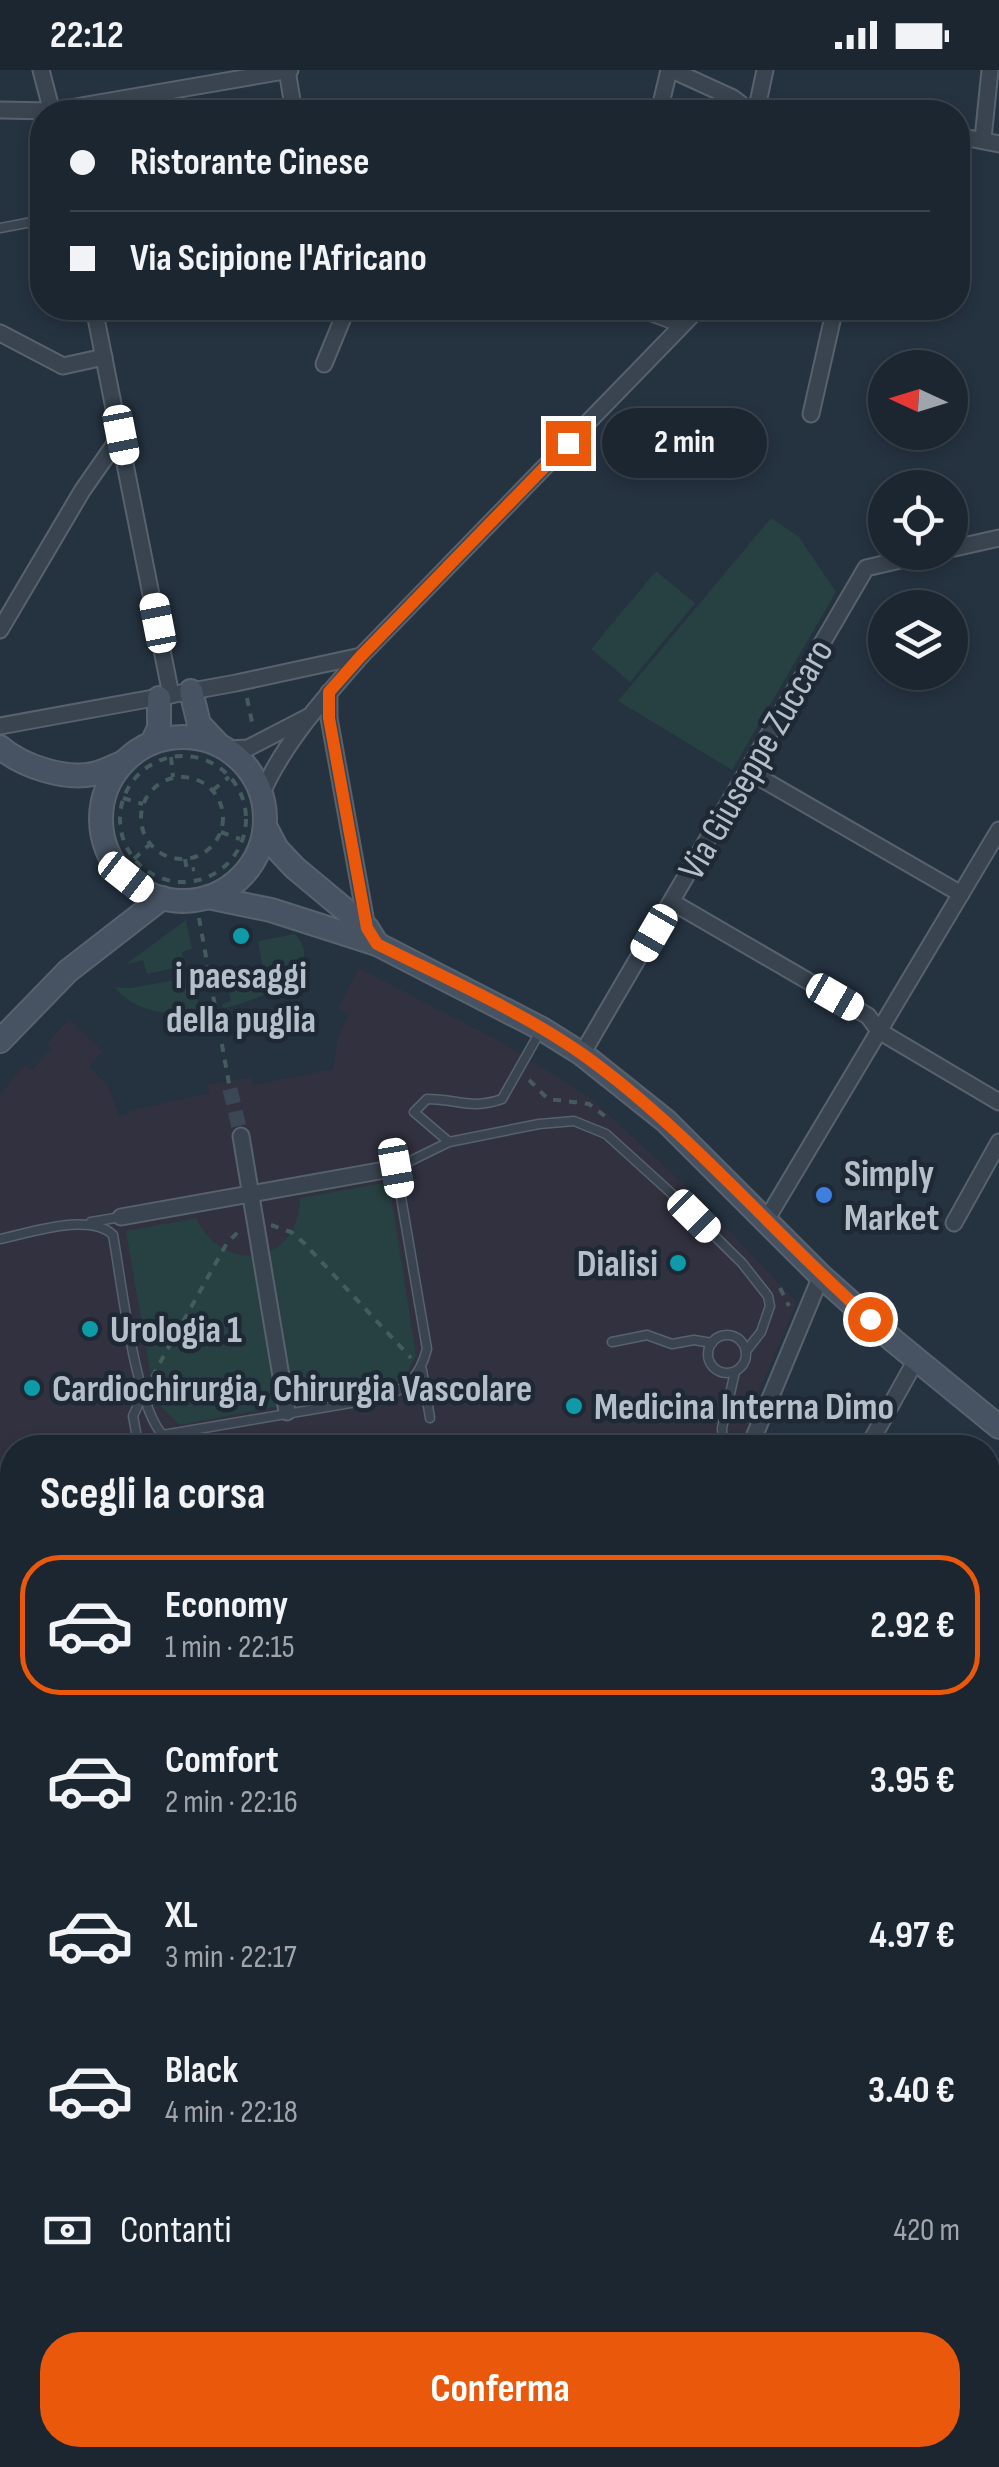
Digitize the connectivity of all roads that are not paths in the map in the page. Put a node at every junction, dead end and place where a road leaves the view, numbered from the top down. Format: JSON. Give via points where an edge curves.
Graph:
{"nodes":[{"id":1,"x":41,"y":70,"type":"edge"},
{"id":2,"x":288,"y":70,"type":"edge"},
{"id":3,"x":671,"y":70,"type":"edge"},
{"id":4,"x":765,"y":70,"type":"edge"},
{"id":5,"x":990,"y":70,"type":"edge"},
{"id":6,"x":268,"y":72,"type":"edge"},
{"id":7,"x":49,"y":100,"type":"edge"},
{"id":8,"x":117,"y":100,"type":"edge"},
{"id":9,"x":292,"y":100,"type":"edge"},
{"id":10,"x":662,"y":100,"type":"edge"},
{"id":11,"x":735,"y":100,"type":"edge"},
{"id":12,"x":757,"y":100,"type":"edge"},
{"id":13,"x":0,"y":110,"type":"edge"},
{"id":14,"x":30,"y":111,"type":"edge"},
{"id":15,"x":991,"y":141,"type":"edge"},
{"id":16,"x":30,"y":222,"type":"edge"},
{"id":17,"x":0,"y":228,"type":"edge"},
{"id":18,"x":96,"y":320,"type":"edge"},
{"id":19,"x":341,"y":320,"type":"edge"},
{"id":20,"x":659,"y":320,"type":"edge"},
{"id":21,"x":688,"y":320,"type":"edge"},
{"id":22,"x":832,"y":320,"type":"edge"},
{"id":23,"x":680,"y":328,"type":"junction"},
{"id":24,"x":0,"y":334,"type":"edge"},
{"id":25,"x":104,"y":357,"type":"junction"},
{"id":26,"x":324,"y":364,"type":"dead end"},
{"id":27,"x":811,"y":414,"type":"dead end"},
{"id":28,"x":121,"y":435,"type":"junction"},
{"id":29,"x":999,"y":538,"type":"edge"},
{"id":30,"x":968,"y":545,"type":"edge"},
{"id":31,"x":868,"y":568,"type":"edge"},
{"id":32,"x":0,"y":630,"type":"edge"},
{"id":33,"x":361,"y":656,"type":"junction"},
{"id":34,"x":329,"y":692,"type":"junction"},
{"id":35,"x":174,"y":695,"type":"junction"},
{"id":36,"x":313,"y":714,"type":"junction"},
{"id":37,"x":0,"y":726,"type":"edge"},
{"id":38,"x":222,"y":746,"type":"junction"},
{"id":39,"x":0,"y":748,"type":"edge"},
{"id":40,"x":162,"y":750,"type":"junction"},
{"id":41,"x":124,"y":762,"type":"junction"},
{"id":42,"x":748,"y":771,"type":"junction"},
{"id":43,"x":262,"y":794,"type":"junction"},
{"id":44,"x":265,"y":826,"type":"junction"},
{"id":45,"x":999,"y":830,"type":"edge"},
{"id":46,"x":961,"y":894,"type":"junction"},
{"id":47,"x":199,"y":895,"type":"junction"},
{"id":48,"x":162,"y":898,"type":"junction"},
{"id":49,"x":672,"y":902,"type":"junction"},
{"id":50,"x":372,"y":936,"type":"junction"},
{"id":51,"x":542,"y":1029,"type":"junction"},
{"id":52,"x":879,"y":1030,"type":"junction"},
{"id":53,"x":0,"y":1042,"type":"edge"},
{"id":54,"x":582,"y":1054,"type":"junction"},
{"id":55,"x":999,"y":1102,"type":"edge"},
{"id":56,"x":240,"y":1136,"type":"tunnel mouth"},
{"id":57,"x":449,"y":1142,"type":"junction"},
{"id":58,"x":999,"y":1142,"type":"edge"},
{"id":59,"x":396,"y":1168,"type":"junction"},
{"id":60,"x":250,"y":1194,"type":"junction"},
{"id":61,"x":121,"y":1217,"type":"joint"},
{"id":62,"x":765,"y":1222,"type":"junction"},
{"id":63,"x":86,"y":1223,"type":"junction"},
{"id":64,"x":954,"y":1223,"type":"dead end"},
{"id":65,"x":0,"y":1239,"type":"edge"},
{"id":66,"x":821,"y":1276,"type":"junction"},
{"id":67,"x":612,"y":1342,"type":"dead end"},
{"id":68,"x":712,"y":1343,"type":"junction"},
{"id":69,"x":746,"y":1351,"type":"junction"},
{"id":70,"x":916,"y":1360,"type":"junction"},
{"id":71,"x":422,"y":1370,"type":"junction"},
{"id":72,"x":735,"y":1372,"type":"junction"},
{"id":73,"x":142,"y":1394,"type":"junction"},
{"id":74,"x":287,"y":1412,"type":"junction"},
{"id":75,"x":430,"y":1418,"type":"dead end"},
{"id":76,"x":999,"y":1427,"type":"edge"},
{"id":77,"x":137,"y":1435,"type":"edge"},
{"id":78,"x":722,"y":1435,"type":"edge"},
{"id":79,"x":755,"y":1435,"type":"edge"},
{"id":80,"x":873,"y":1435,"type":"edge"}],
"edges":[{"from":1,"to":7,"type":"street"},
{"from":2,"to":6,"type":"street"},
{"from":2,"to":9,"type":"street"},
{"from":3,"to":10,"type":"street"},
{"from":3,"to":11,"type":"street"},
{"from":4,"to":12,"type":"street"},
{"from":5,"to":15,"type":"street"},
{"from":6,"to":8,"type":"street"},
{"from":13,"to":14,"type":"street"},
{"from":16,"to":17,"type":"lane"},
{"from":18,"to":25,"type":"street"},
{"from":19,"to":26,"type":"street"},
{"from":20,"to":23,"type":"lane"},
{"from":21,"to":23,"type":"street"},
{"from":22,"to":27,"type":"street"},
{"from":23,"to":33,"type":"street"},
{"from":24,"to":25,"type":"street","via":[[63,366]]},
{"from":25,"to":28,"type":"street"},
{"from":28,"to":32,"type":"street"},
{"from":28,"to":35,"type":"street"},
{"from":29,"to":30,"type":"street"},
{"from":31,"to":42,"type":"street","name":"Via Giuseppe Zuccaro"},
{"from":33,"to":34,"type":"street"},
{"from":33,"to":35,"type":"street"},
{"from":34,"to":36,"type":"street"},
{"from":34,"to":50,"type":"street"},
{"from":35,"to":37,"type":"street"},
{"from":35,"to":38,"type":"street"},
{"from":35,"to":40,"type":"street","via":[[159,728]]},
{"from":36,"to":38,"type":"street","via":[[248,748]]},
{"from":36,"to":43,"type":"street"},
{"from":38,"to":40,"type":"street","via":[[174,737]]},
{"from":38,"to":43,"type":"street"},
{"from":39,"to":41,"type":"street","via":[[72,775]]},
{"from":40,"to":41,"type":"street"},
{"from":41,"to":48,"type":"street","via":[[104,800],[105,843],[126,877]]},
{"from":42,"to":46,"type":"street"},
{"from":42,"to":49,"type":"street","name":"Via Giuseppe Zuccaro"},
{"from":43,"to":44,"type":"street"},
{"from":44,"to":47,"type":"street","via":[[253,862],[226,889]]},
{"from":44,"to":50,"type":"street","via":[[295,868]]},
{"from":45,"to":46,"type":"street"},
{"from":46,"to":52,"type":"street"},
{"from":47,"to":48,"type":"street"},
{"from":47,"to":50,"type":"street"},
{"from":48,"to":53,"type":"street","via":[[68,971]]},
{"from":49,"to":52,"type":"street","via":[[868,1016]]},
{"from":49,"to":54,"type":"street","name":"Via Giuseppe Zuccaro"},
{"from":50,"to":51,"type":"street"},
{"from":51,"to":54,"type":"street"},
{"from":51,"to":57,"type":"lane","via":[[502,1099],[480,1106],[426,1099],[414,1112]]},
{"from":52,"to":55,"type":"street"},
{"from":52,"to":62,"type":"street"},
{"from":54,"to":62,"type":"street","via":[[666,1121]]},
{"from":56,"to":60,"type":"street"},
{"from":57,"to":59,"type":"lane"},
{"from":57,"to":69,"type":"lane","via":[[574,1121],[606,1134],[768,1296],[767,1320]]},
{"from":58,"to":64,"type":"street"},
{"from":59,"to":60,"type":"street"},
{"from":59,"to":71,"type":"lane","via":[[425,1328]]},
{"from":60,"to":61,"type":"street"},
{"from":60,"to":74,"type":"street"},
{"from":61,"to":63,"type":"lane"},
{"from":62,"to":66,"type":"street"},
{"from":63,"to":65,"type":"lane"},
{"from":63,"to":73,"type":"lane","via":[[113,1234]]},
{"from":66,"to":70,"type":"street"},
{"from":66,"to":79,"type":"street"},
{"from":67,"to":68,"type":"lane","via":[[647,1335],[672,1344]]},
{"from":68,"to":69,"type":"lane","via":[[734,1337]]},
{"from":68,"to":72,"type":"lane","via":[[712,1366]]},
{"from":69,"to":72,"type":"lane"},
{"from":70,"to":76,"type":"street"},
{"from":70,"to":80,"type":"street"},
{"from":71,"to":74,"type":"lane","via":[[395,1393]]},
{"from":71,"to":75,"type":"lane"},
{"from":72,"to":78,"type":"lane"},
{"from":73,"to":74,"type":"lane","via":[[163,1434]]},
{"from":73,"to":77,"type":"lane","via":[[133,1416]]}]}
